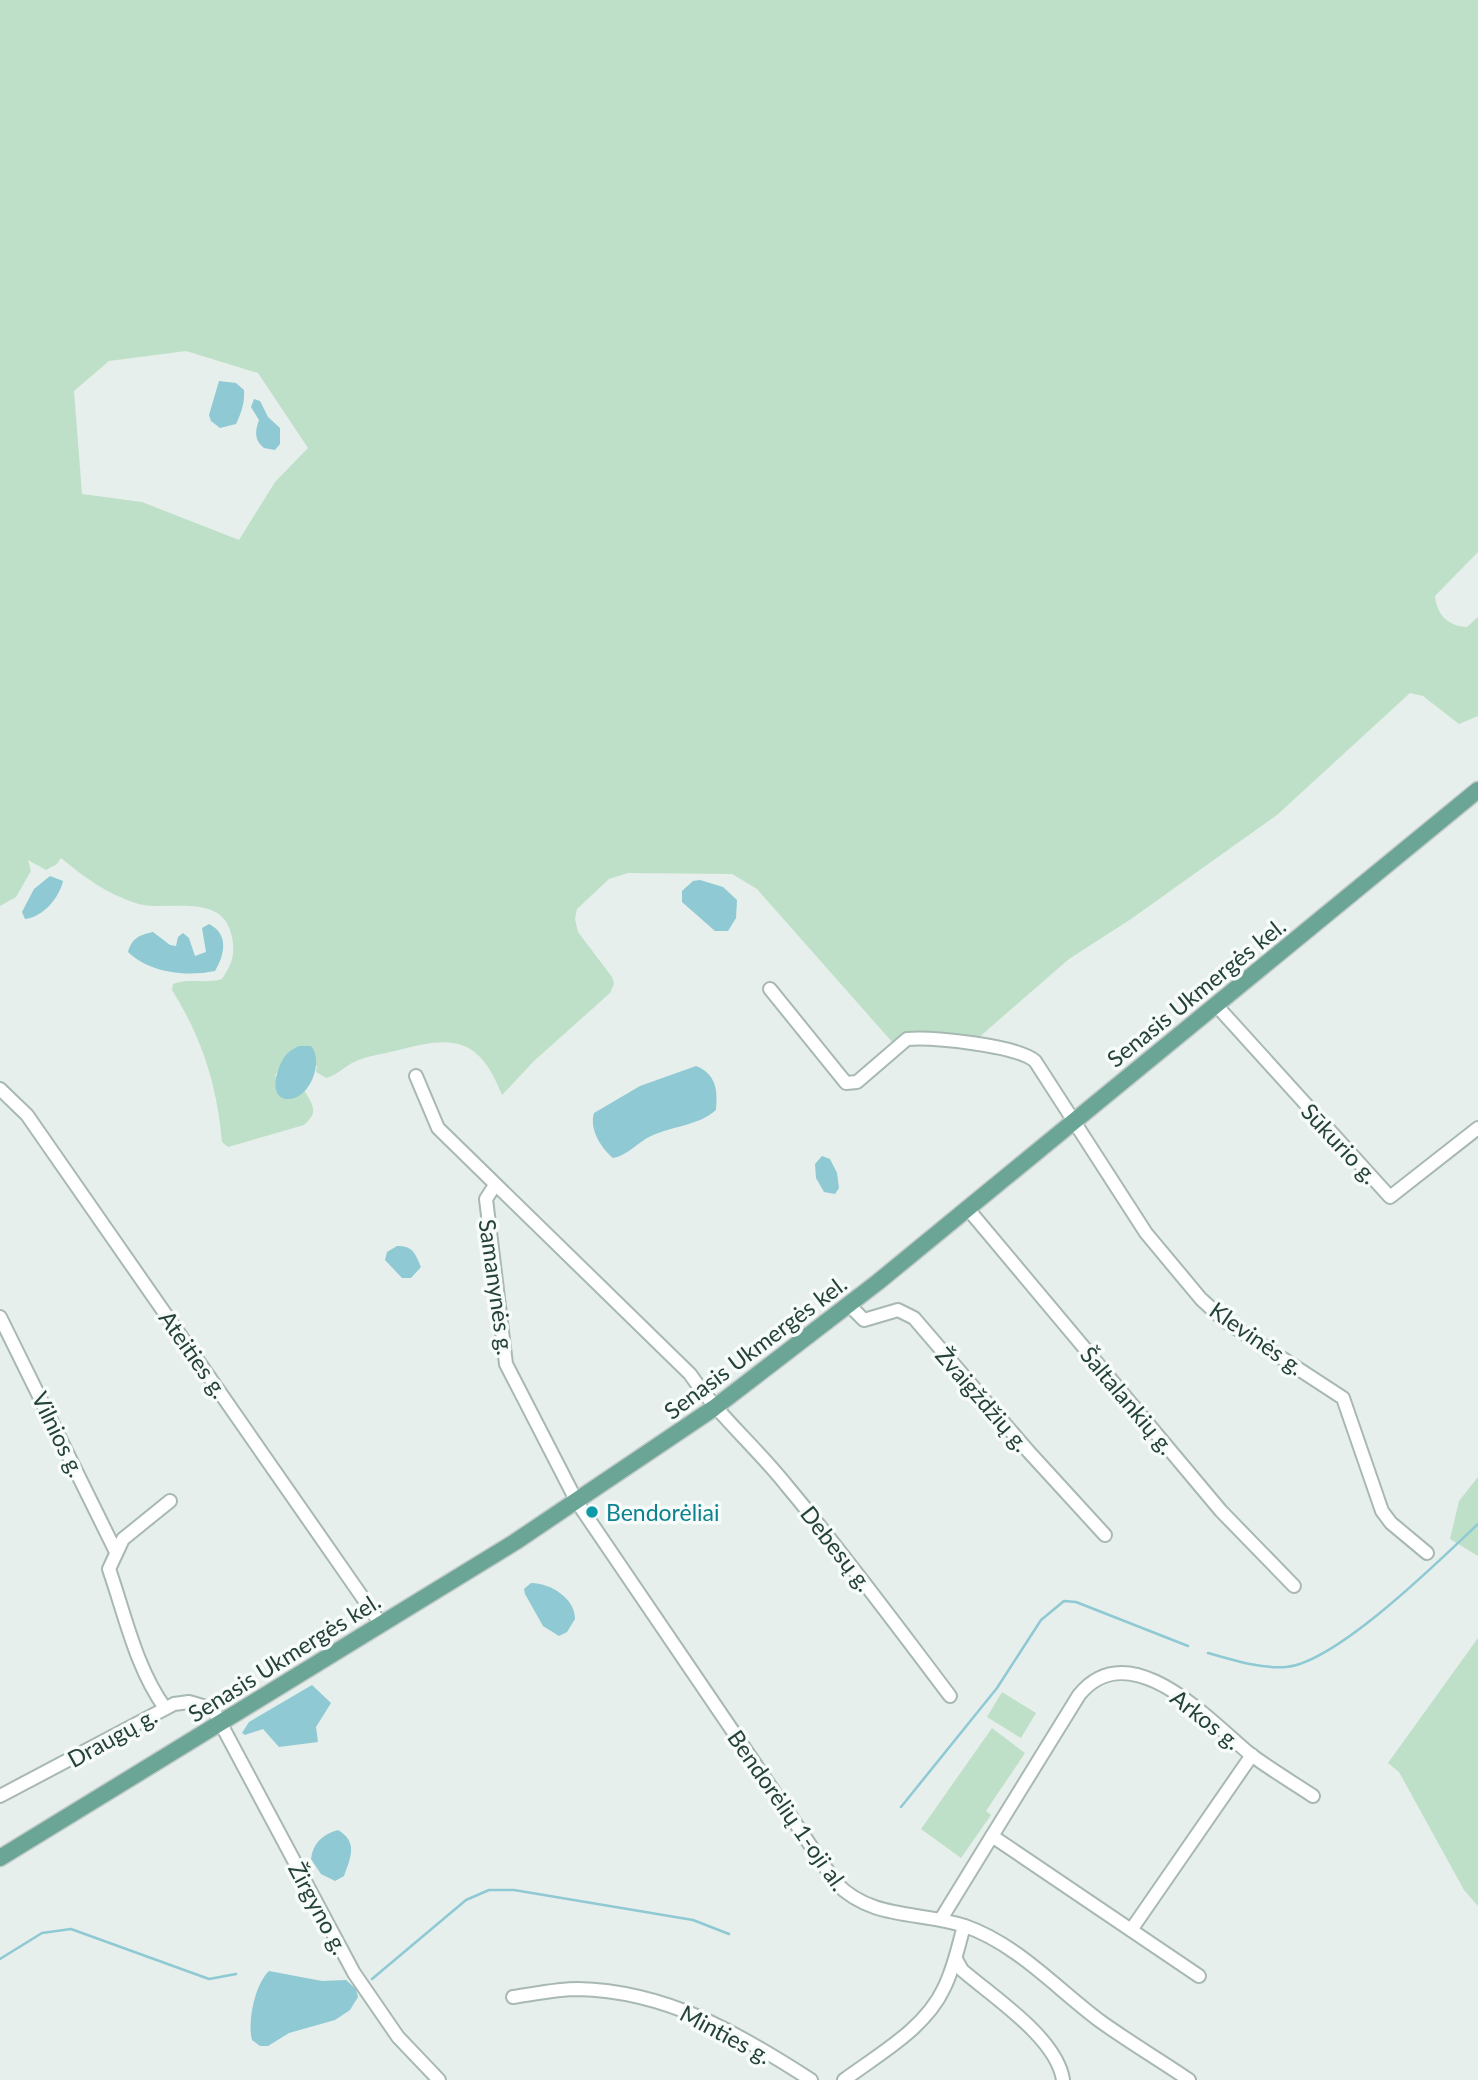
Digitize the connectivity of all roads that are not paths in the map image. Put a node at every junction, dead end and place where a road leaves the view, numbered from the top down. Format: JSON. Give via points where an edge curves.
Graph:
{"nodes":[{"id":1,"x":1478,"y":790,"type":"edge"},
{"id":2,"x":770,"y":989,"type":"dead end"},
{"id":3,"x":1216,"y":1005,"type":"junction"},
{"id":4,"x":416,"y":1076,"type":"dead end"},
{"id":5,"x":0,"y":1089,"type":"edge"},
{"id":6,"x":1072,"y":1123,"type":"junction"},
{"id":7,"x":1478,"y":1128,"type":"edge"},
{"id":8,"x":495,"y":1185,"type":"junction"},
{"id":9,"x":968,"y":1209,"type":"junction"},
{"id":10,"x":849,"y":1305,"type":"junction"},
{"id":11,"x":0,"y":1317,"type":"edge"},
{"id":12,"x":714,"y":1408,"type":"junction"},
{"id":13,"x":170,"y":1501,"type":"dead end"},
{"id":14,"x":577,"y":1502,"type":"junction"},
{"id":15,"x":1105,"y":1535,"type":"dead end"},
{"id":16,"x":116,"y":1552,"type":"junction"},
{"id":17,"x":1427,"y":1553,"type":"dead end"},
{"id":18,"x":1294,"y":1586,"type":"dead end"},
{"id":19,"x":381,"y":1624,"type":"junction"},
{"id":20,"x":950,"y":1696,"type":"dead end"},
{"id":21,"x":165,"y":1708,"type":"junction"},
{"id":22,"x":221,"y":1723,"type":"junction"},
{"id":23,"x":1252,"y":1755,"type":"junction"},
{"id":24,"x":0,"y":1796,"type":"edge"},
{"id":25,"x":1313,"y":1796,"type":"dead end"},
{"id":26,"x":992,"y":1836,"type":"junction"},
{"id":27,"x":0,"y":1858,"type":"edge"},
{"id":28,"x":941,"y":1919,"type":"junction"},
{"id":29,"x":964,"y":1926,"type":"junction"},
{"id":30,"x":1131,"y":1930,"type":"junction"},
{"id":31,"x":956,"y":1959,"type":"junction"},
{"id":32,"x":1199,"y":1976,"type":"dead end"},
{"id":33,"x":513,"y":1997,"type":"dead end"},
{"id":34,"x":439,"y":2080,"type":"edge"},
{"id":35,"x":811,"y":2080,"type":"edge"},
{"id":36,"x":844,"y":2080,"type":"edge"},
{"id":37,"x":1063,"y":2080,"type":"edge"},
{"id":38,"x":1189,"y":2080,"type":"edge"}],
"edges":[{"from":1,"to":3,"type":"main road","name":"Senasis Ukmergės kel."},
{"from":2,"to":6,"type":"street","name":"Klevinės g.","via":[[846,1083],[857,1082],[906,1039],[990,1047],[1035,1061]]},
{"from":3,"to":6,"type":"main road","name":"Senasis Ukmergės kel."},
{"from":3,"to":7,"type":"street","name":"Sūkurio g.","via":[[1391,1196]]},
{"from":4,"to":8,"type":"street","name":"Samanynės g.","via":[[438,1128]]},
{"from":5,"to":19,"type":"street","name":"Ateities g.","via":[[27,1115]]},
{"from":6,"to":9,"type":"main road","name":"Senasis Ukmergės kel."},
{"from":6,"to":17,"type":"street","name":"Klevinės g.","via":[[1146,1233],[1200,1298],[1225,1321],[1343,1398],[1382,1511]]},
{"from":8,"to":12,"type":"street","name":"Samanynės g.","via":[[690,1374]]},
{"from":8,"to":14,"type":"street","name":"Samanynės g.","via":[[486,1199],[506,1364]]},
{"from":9,"to":10,"type":"main road","name":"Senasis Ukmergės kel."},
{"from":9,"to":18,"type":"street","name":"Šaltalankių g.","via":[[1221,1511]]},
{"from":10,"to":12,"type":"main road","name":"Senasis Ukmergės kel."},
{"from":10,"to":15,"type":"street","name":"Žvaigždžių g.","via":[[864,1320],[898,1310],[914,1318]]},
{"from":11,"to":16,"type":"street","name":"Vilnios g."},
{"from":12,"to":14,"type":"main road","name":"Senasis Ukmergės kel."},
{"from":12,"to":20,"type":"street","name":"Debesų g.","via":[[740,1430],[787,1485]]},
{"from":13,"to":16,"type":"street","via":[[123,1539]]},
{"from":14,"to":19,"type":"main road","name":"Senasis Ukmergės kel."},
{"from":14,"to":28,"type":"street","name":"Bendorėlių 1-oji al.","via":[[836,1883],[872,1909]]},
{"from":16,"to":21,"type":"street","name":"Vilnios g.","via":[[109,1569],[144,1672]]},
{"from":19,"to":22,"type":"main road","name":"Senasis Ukmergės kel."},
{"from":21,"to":22,"type":"street","name":"Draugų g.","via":[[189,1702],[204,1704],[218,1714]]},
{"from":21,"to":24,"type":"street","name":"Draugų g."},
{"from":22,"to":27,"type":"main road","name":"Senasis Ukmergės kel."},
{"from":22,"to":34,"type":"street","name":"Žirgyno g.","via":[[354,1973],[398,2037]]},
{"from":23,"to":25,"type":"street"},
{"from":23,"to":26,"type":"street","name":"Arkos g.","via":[[1181,1694],[1135,1675],[1110,1674],[1079,1695]]},
{"from":23,"to":30,"type":"street","name":"Arkos g."},
{"from":26,"to":28,"type":"street","name":"Arkos g."},
{"from":26,"to":30,"type":"street"},
{"from":28,"to":29,"type":"street","name":"Bendorėlių 1-oji al."},
{"from":29,"to":31,"type":"street"},
{"from":29,"to":38,"type":"street","name":"Bendorėlių 1-oji al.","via":[[1001,1944],[1101,2021]]},
{"from":30,"to":32,"type":"street"},
{"from":31,"to":36,"type":"street","via":[[943,1991],[926,2014]]},
{"from":31,"to":37,"type":"street","via":[[962,1970],[1044,2042],[1056,2057]]},
{"from":33,"to":35,"type":"street","name":"Minties g.","via":[[575,1989],[649,1997],[691,2011]]}]}
